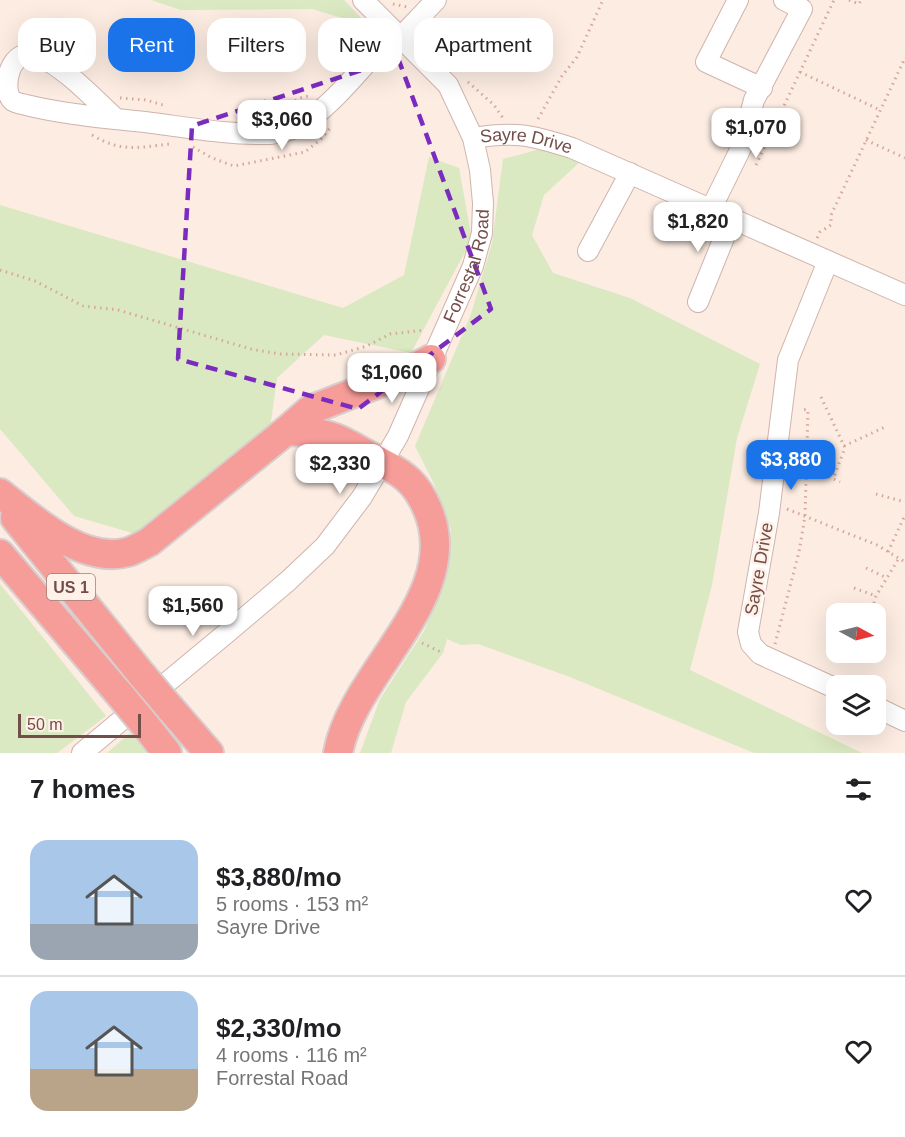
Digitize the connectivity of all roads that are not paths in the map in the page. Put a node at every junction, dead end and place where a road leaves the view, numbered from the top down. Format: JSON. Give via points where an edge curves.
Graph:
{"nodes":[{"id":1,"x":363,"y":0,"type":"edge"},
{"id":2,"x":738,"y":0,"type":"edge"},
{"id":3,"x":784,"y":0,"type":"edge"},
{"id":4,"x":431,"y":5,"type":"edge"},
{"id":5,"x":380,"y":18,"type":"edge"},
{"id":6,"x":402,"y":31,"type":"edge"},
{"id":7,"x":402,"y":40,"type":"edge"},
{"id":8,"x":360,"y":72,"type":"edge"},
{"id":9,"x":762,"y":88,"type":"junction"},
{"id":10,"x":116,"y":118,"type":"junction"},
{"id":11,"x":473,"y":138,"type":"junction"},
{"id":12,"x":630,"y":173,"type":"junction"},
{"id":13,"x":711,"y":209,"type":"junction"},
{"id":14,"x":732,"y":218,"type":"junction"},
{"id":15,"x":588,"y":251,"type":"dead end"},
{"id":16,"x":828,"y":261,"type":"junction"},
{"id":17,"x":903,"y":289,"type":"edge"},
{"id":18,"x":698,"y":302,"type":"dead end"},
{"id":19,"x":431,"y":359,"type":"junction"},
{"id":20,"x":286,"y":431,"type":"junction"},
{"id":21,"x":382,"y":463,"type":"junction"},
{"id":22,"x":0,"y":493,"type":"edge"},
{"id":23,"x":0,"y":500,"type":"edge"},
{"id":24,"x":0,"y":554,"type":"edge"},
{"id":25,"x":826,"y":684,"type":"edge"},
{"id":26,"x":886,"y":712,"type":"edge"},
{"id":27,"x":905,"y":721,"type":"edge"},
{"id":28,"x":82,"y":753,"type":"edge"},
{"id":29,"x":167,"y":753,"type":"edge"},
{"id":30,"x":209,"y":753,"type":"edge"},
{"id":31,"x":338,"y":753,"type":"edge"}],
"edges":[{"from":1,"to":5,"type":"street","name":"Sayre Drive"},
{"from":2,"to":9,"type":"street","via":[[706,62]]},
{"from":3,"to":9,"type":"street","via":[[802,9]]},
{"from":4,"to":6,"type":"street"},
{"from":7,"to":11,"type":"street","name":"Sayre Drive","via":[[448,85]]},
{"from":8,"to":10,"type":"street","via":[[319,112],[296,128],[280,133],[221,131]]},
{"from":9,"to":13,"type":"street","via":[[754,100],[741,148]]},
{"from":10,"to":10,"type":"street","via":[[66,74],[39,57],[23,55],[7,69],[4,88],[12,101]]},
{"from":11,"to":12,"type":"street","name":"Sayre Drive","via":[[502,133],[530,135]]},
{"from":11,"to":19,"type":"street","name":"Forrestal Road","via":[[480,170],[482,233],[473,266]]},
{"from":12,"to":13,"type":"street","name":"Sayre Drive"},
{"from":12,"to":15,"type":"street"},
{"from":13,"to":14,"type":"street","name":"Sayre Drive"},
{"from":14,"to":16,"type":"street","name":"Sayre Drive"},
{"from":14,"to":18,"type":"street"},
{"from":16,"to":17,"type":"street","name":"Sayre Drive"},
{"from":16,"to":25,"type":"street","name":"Sayre Drive","via":[[788,360],[769,513],[748,632],[751,644],[760,654]]},
{"from":19,"to":20,"type":"highway","via":[[310,410]]},
{"from":19,"to":21,"type":"street","name":"Forrestal Road"},
{"from":20,"to":21,"type":"highway","via":[[338,439]]},
{"from":20,"to":22,"type":"highway","via":[[150,542],[128,552],[104,554],[81,547],[45,528]]},
{"from":21,"to":28,"type":"street","name":"Forrestal Road","via":[[363,497],[325,546],[229,632]]},
{"from":21,"to":31,"type":"highway","via":[[400,472],[423,500],[435,536],[434,566],[402,632],[357,704]]},
{"from":23,"to":30,"type":"highway","number":"US 1","bridge":true},
{"from":24,"to":29,"type":"highway","number":"US 1","bridge":true},
{"from":26,"to":27,"type":"street"}]}
